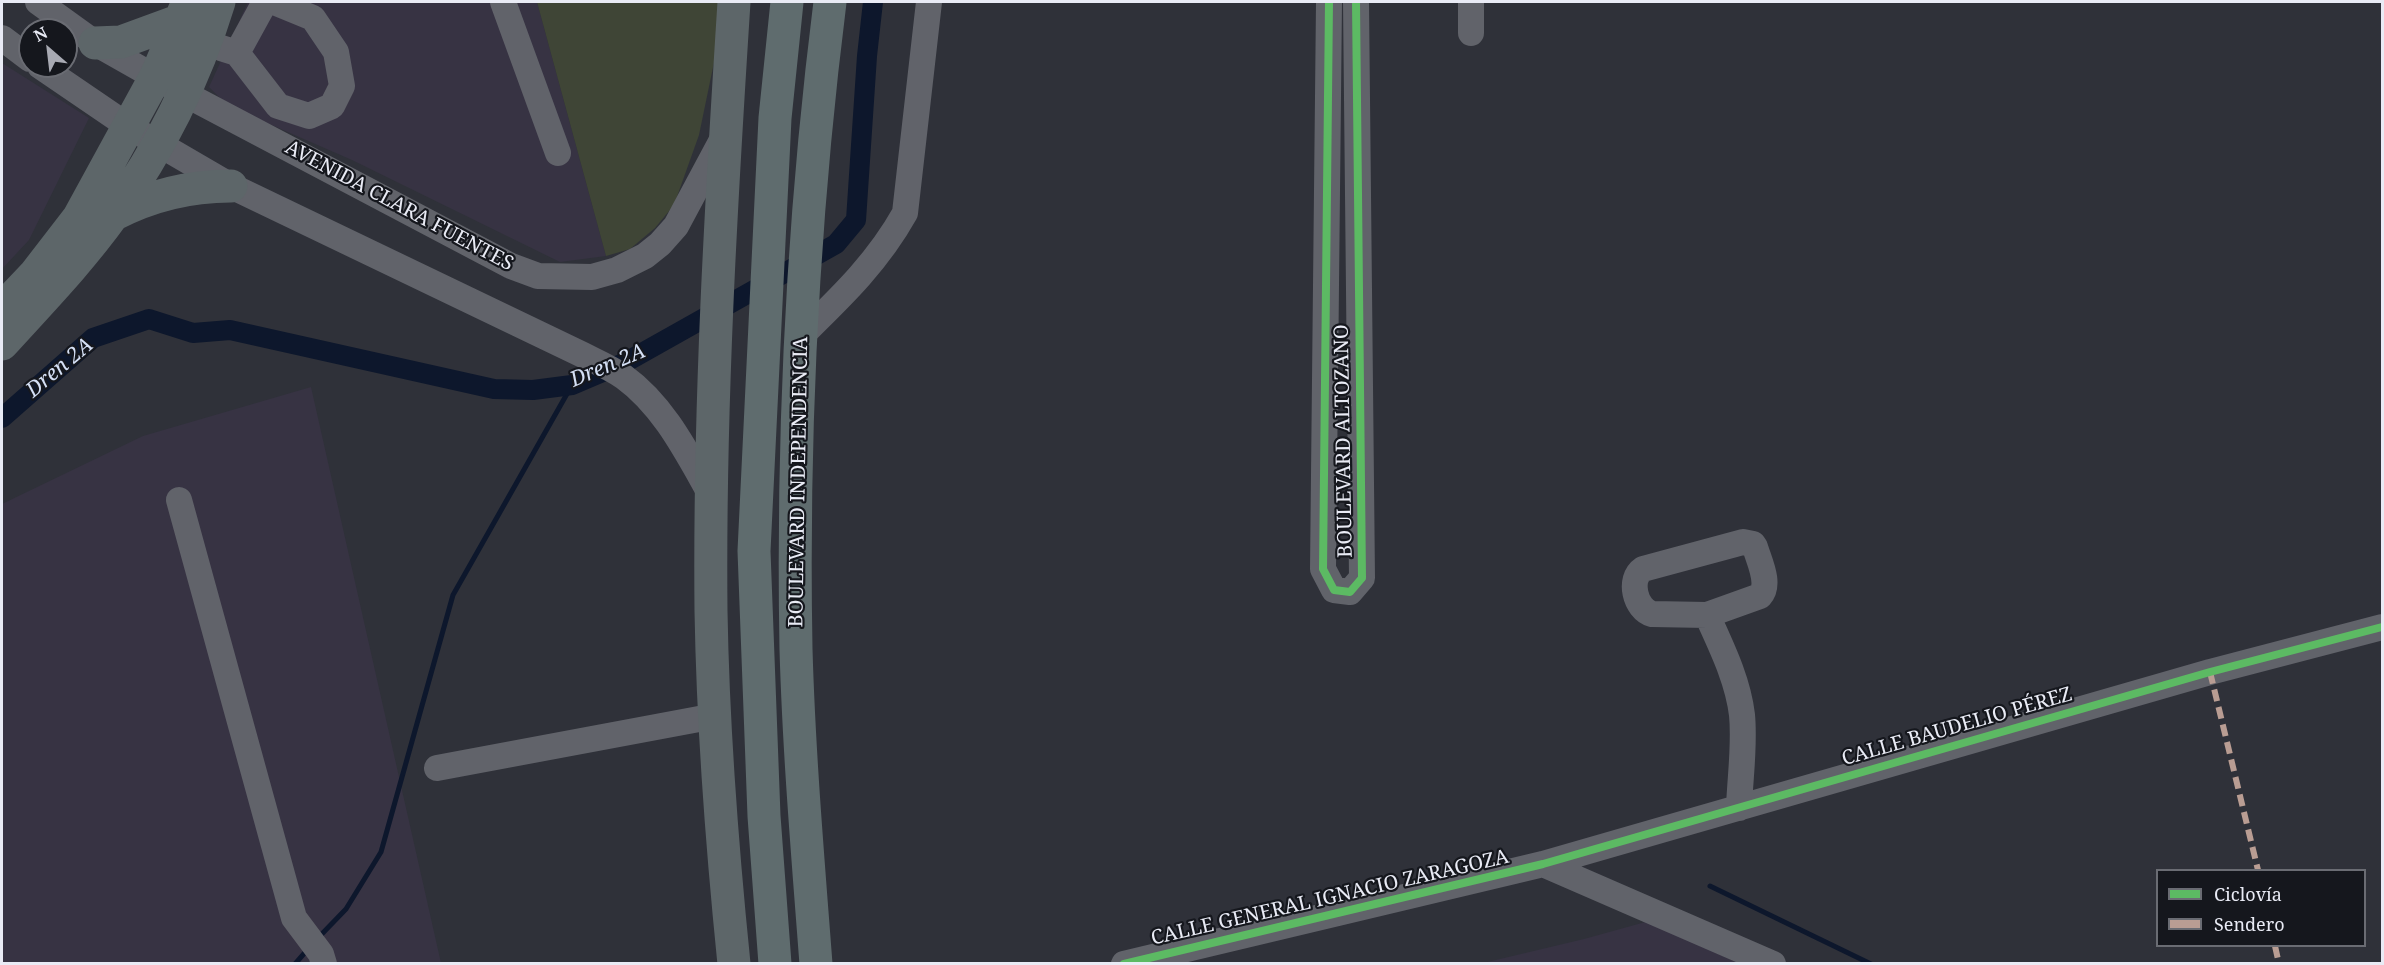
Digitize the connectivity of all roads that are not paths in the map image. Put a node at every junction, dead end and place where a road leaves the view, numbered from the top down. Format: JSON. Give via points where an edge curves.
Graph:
{"nodes":[{"id":1,"x":38,"y":2,"type":"edge"},
{"id":2,"x":219,"y":2,"type":"edge"},
{"id":3,"x":265,"y":2,"type":"edge"},
{"id":4,"x":274,"y":2,"type":"edge"},
{"id":5,"x":503,"y":2,"type":"edge"},
{"id":6,"x":734,"y":2,"type":"edge"},
{"id":7,"x":787,"y":2,"type":"edge"},
{"id":8,"x":830,"y":2,"type":"edge"},
{"id":9,"x":928,"y":2,"type":"edge"},
{"id":10,"x":1329,"y":2,"type":"edge"},
{"id":11,"x":1356,"y":2,"type":"edge"},
{"id":12,"x":1471,"y":2,"type":"edge"},
{"id":13,"x":184,"y":11,"type":"edge"},
{"id":14,"x":1471,"y":33,"type":"dead end"},
{"id":15,"x":2,"y":38,"type":"edge"},
{"id":16,"x":204,"y":42,"type":"junction"},
{"id":17,"x":95,"y":43,"type":"junction"},
{"id":18,"x":18,"y":50,"type":"edge"},
{"id":19,"x":237,"y":53,"type":"junction"},
{"id":20,"x":156,"y":76,"type":"junction"},
{"id":21,"x":58,"y":78,"type":"edge"},
{"id":22,"x":185,"y":94,"type":"junction"},
{"id":23,"x":128,"y":126,"type":"junction"},
{"id":24,"x":725,"y":134,"type":"junction"},
{"id":25,"x":158,"y":143,"type":"junction"},
{"id":26,"x":558,"y":153,"type":"dead end"},
{"id":27,"x":231,"y":186,"type":"junction"},
{"id":28,"x":113,"y":215,"type":"junction"},
{"id":29,"x":2,"y":309,"type":"edge"},
{"id":30,"x":801,"y":336,"type":"junction"},
{"id":31,"x":2,"y":344,"type":"edge"},
{"id":32,"x":711,"y":495,"type":"junction"},
{"id":33,"x":179,"y":500,"type":"dead end"},
{"id":34,"x":1707,"y":615,"type":"junction"},
{"id":35,"x":2382,"y":627,"type":"edge"},
{"id":36,"x":715,"y":716,"type":"junction"},
{"id":37,"x":437,"y":768,"type":"dead end"},
{"id":38,"x":1739,"y":808,"type":"junction"},
{"id":39,"x":1543,"y":864,"type":"junction"},
{"id":40,"x":730,"y":923,"type":"junction"},
{"id":41,"x":317,"y":950,"type":"edge"},
{"id":42,"x":716,"y":963,"type":"edge"},
{"id":43,"x":734,"y":963,"type":"edge"},
{"id":44,"x":775,"y":963,"type":"edge"},
{"id":45,"x":816,"y":963,"type":"edge"},
{"id":46,"x":1124,"y":963,"type":"edge"},
{"id":47,"x":1773,"y":963,"type":"edge"}],
"edges":[{"from":1,"to":17,"type":"street","name":"AVENIDA CLARA FUENTES"},
{"from":2,"to":16,"type":"main road"},
{"from":3,"to":19,"type":"street"},
{"from":4,"to":19,"type":"street","via":[[313,18],[336,52],[342,86],[332,106],[309,116],[278,106]]},
{"from":5,"to":26,"type":"street"},
{"from":6,"to":24,"type":"main road"},
{"from":7,"to":44,"type":"highway","name":"BOULEVARD INDEPENDENCIA","via":[[774,118],[754,551],[764,816]]},
{"from":8,"to":30,"type":"highway","name":"BOULEVARD INDEPENDENCIA","via":[[806,234]]},
{"from":9,"to":30,"type":"street","via":[[905,213],[861,278]]},
{"from":10,"to":11,"type":"street","name":"BOULEVARD ALTOZANO","via":[[1323,569],[1334,590],[1350,592],[1362,578]]},
{"from":12,"to":14,"type":"street"},
{"from":13,"to":17,"type":"main road","via":[[121,42]]},
{"from":13,"to":20,"type":"main road"},
{"from":15,"to":18,"type":"street"},
{"from":16,"to":19,"type":"street"},
{"from":16,"to":22,"type":"main road"},
{"from":17,"to":20,"type":"street","name":"AVENIDA CLARA FUENTES"},
{"from":20,"to":22,"type":"street","name":"AVENIDA CLARA FUENTES"},
{"from":20,"to":23,"type":"main road"},
{"from":21,"to":23,"type":"street"},
{"from":22,"to":24,"type":"street","name":"AVENIDA CLARA FUENTES","via":[[511,266],[538,276],[592,276],[617,270],[645,256],[676,226]]},
{"from":22,"to":25,"type":"main road"},
{"from":23,"to":25,"type":"street"},
{"from":23,"to":29,"type":"main road","via":[[79,217]]},
{"from":24,"to":32,"type":"main road"},
{"from":25,"to":27,"type":"street"},
{"from":25,"to":28,"type":"main road"},
{"from":27,"to":28,"type":"main road","via":[[182,189]]},
{"from":27,"to":32,"type":"street","via":[[623,377],[646,396],[672,430]]},
{"from":28,"to":31,"type":"main road"},
{"from":30,"to":45,"type":"highway","name":"BOULEVARD INDEPENDENCIA","via":[[796,444],[796,650]]},
{"from":32,"to":36,"type":"main road"},
{"from":33,"to":41,"type":"street","via":[[286,894],[294,918]]},
{"from":34,"to":34,"type":"street","via":[[1763,592],[1765,584],[1753,544],[1743,542],[1643,569],[1633,582],[1645,612]]},
{"from":34,"to":38,"type":"street","via":[[1726,658],[1742,716]]},
{"from":35,"to":38,"type":"street","name":"CALLE BAUDELIO PÉREZ","via":[[2199,675]]},
{"from":36,"to":37,"type":"street"},
{"from":36,"to":40,"type":"main road"},
{"from":38,"to":39,"type":"street","name":"CALLE BAUDELIO PÉREZ"},
{"from":39,"to":46,"type":"street","name":"CALLE GENERAL IGNACIO ZARAGOZA"},
{"from":39,"to":47,"type":"street"},
{"from":40,"to":42,"type":"street"},
{"from":40,"to":43,"type":"main road"}]}
